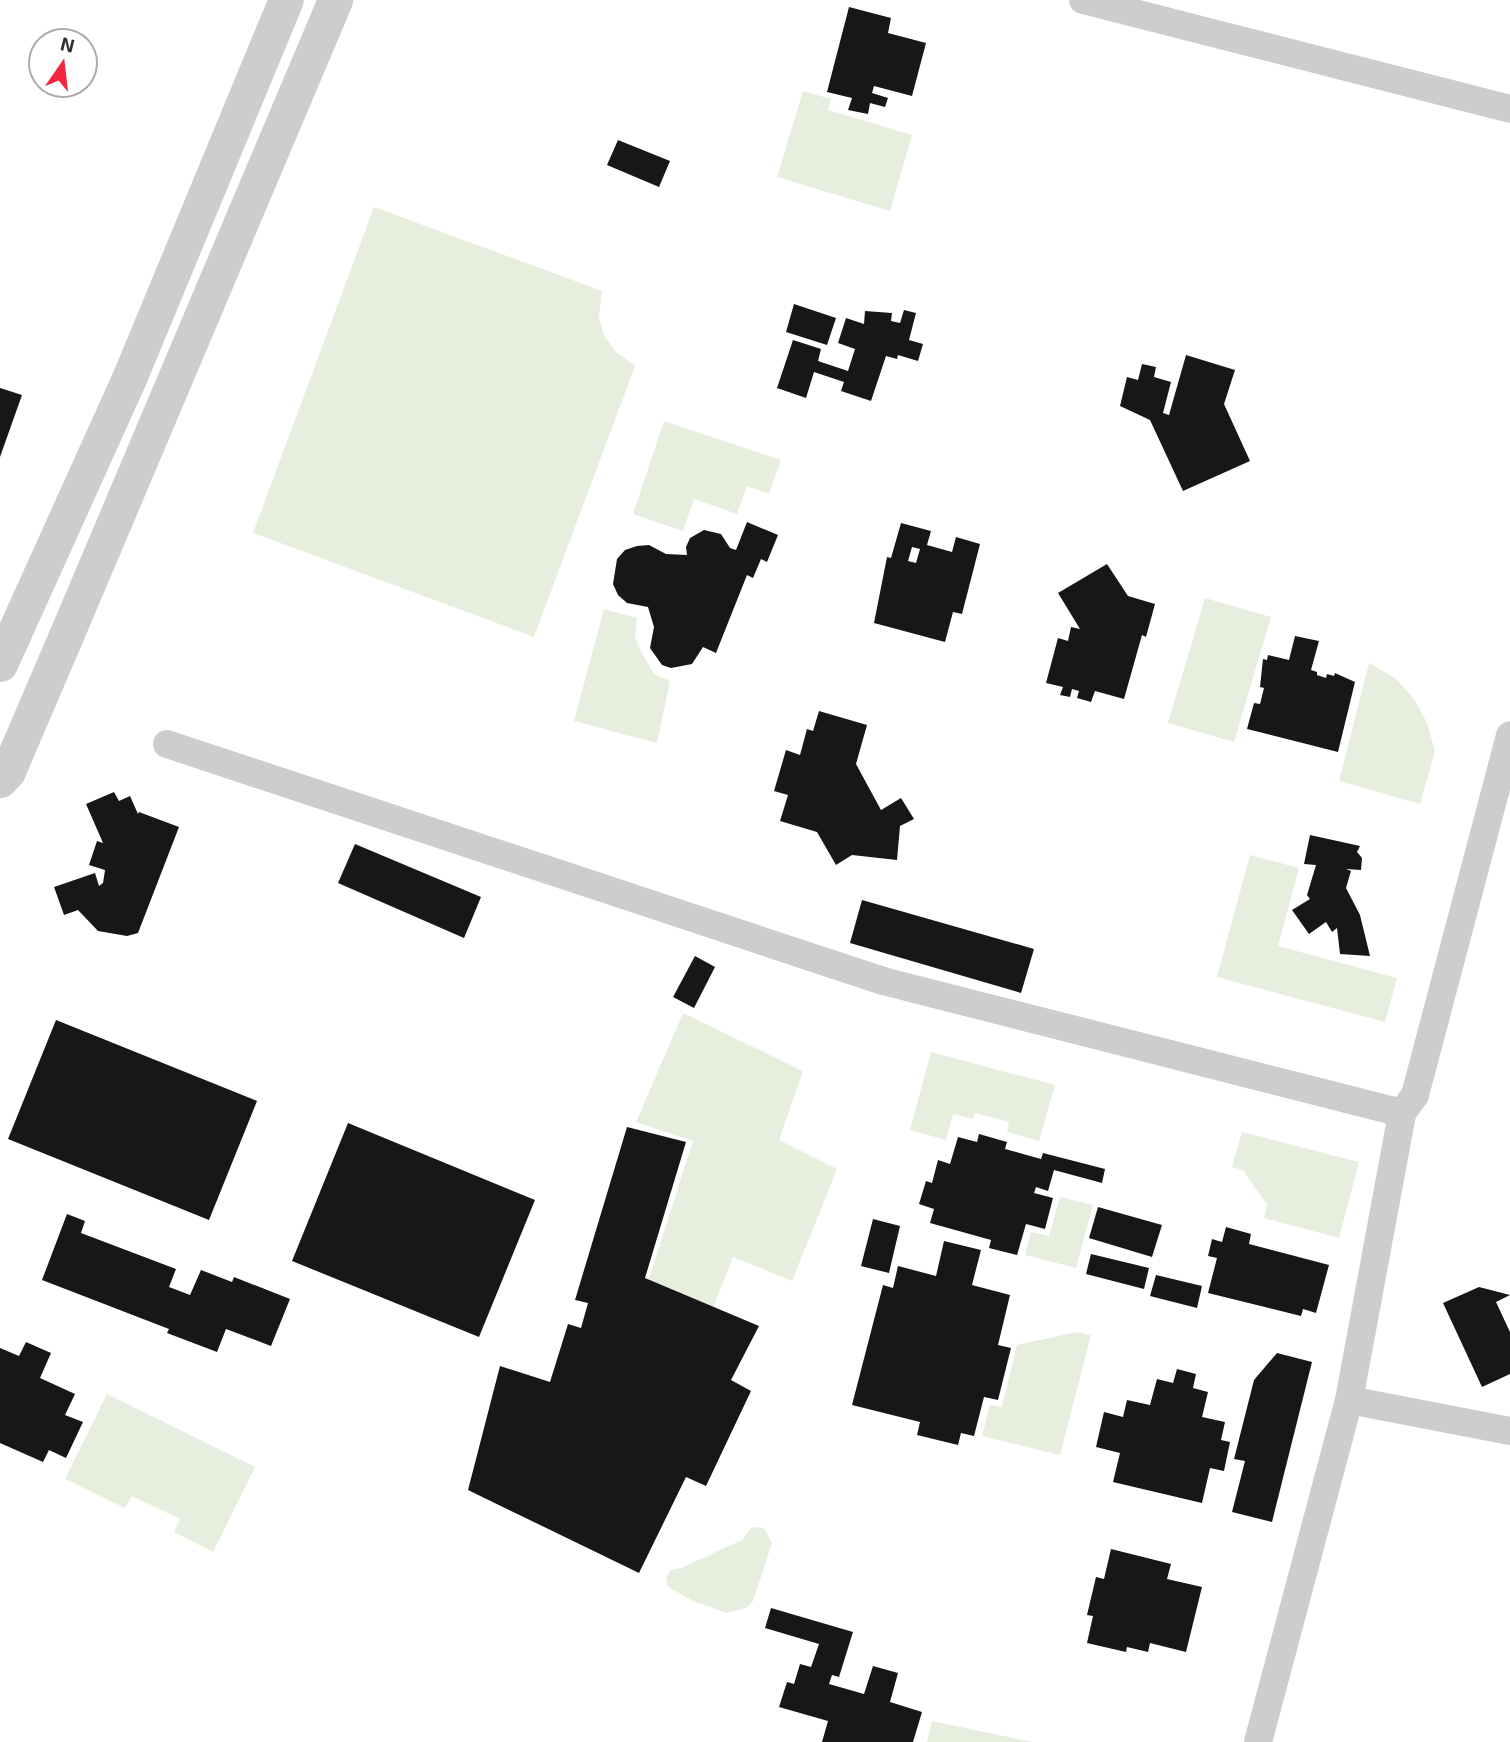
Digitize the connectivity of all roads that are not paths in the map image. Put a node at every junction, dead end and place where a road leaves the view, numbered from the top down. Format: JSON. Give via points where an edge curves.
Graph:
{"nodes":[{"id":1,"x":286,"y":0,"type":"edge"},
{"id":2,"x":335,"y":0,"type":"edge"},
{"id":3,"x":1083,"y":0,"type":"edge"},
{"id":4,"x":1510,"y":108,"type":"edge"},
{"id":5,"x":0,"y":664,"type":"edge"},
{"id":6,"x":1510,"y":735,"type":"edge"},
{"id":7,"x":167,"y":744,"type":"dead end"},
{"id":8,"x":0,"y":780,"type":"edge"},
{"id":9,"x":1402,"y":1113,"type":"junction"},
{"id":10,"x":1349,"y":1400,"type":"junction"},
{"id":11,"x":1510,"y":1431,"type":"edge"},
{"id":12,"x":1258,"y":1742,"type":"edge"}],
"edges":[{"from":1,"to":5,"type":"street","via":[[130,376]]},
{"from":2,"to":8,"type":"street","via":[[8,771]]},
{"from":3,"to":4,"type":"street"},
{"from":6,"to":9,"type":"street","via":[[1419,1082]]},
{"from":7,"to":9,"type":"street","via":[[883,981]]},
{"from":9,"to":10,"type":"street"},
{"from":10,"to":11,"type":"street"},
{"from":10,"to":12,"type":"street"}]}
